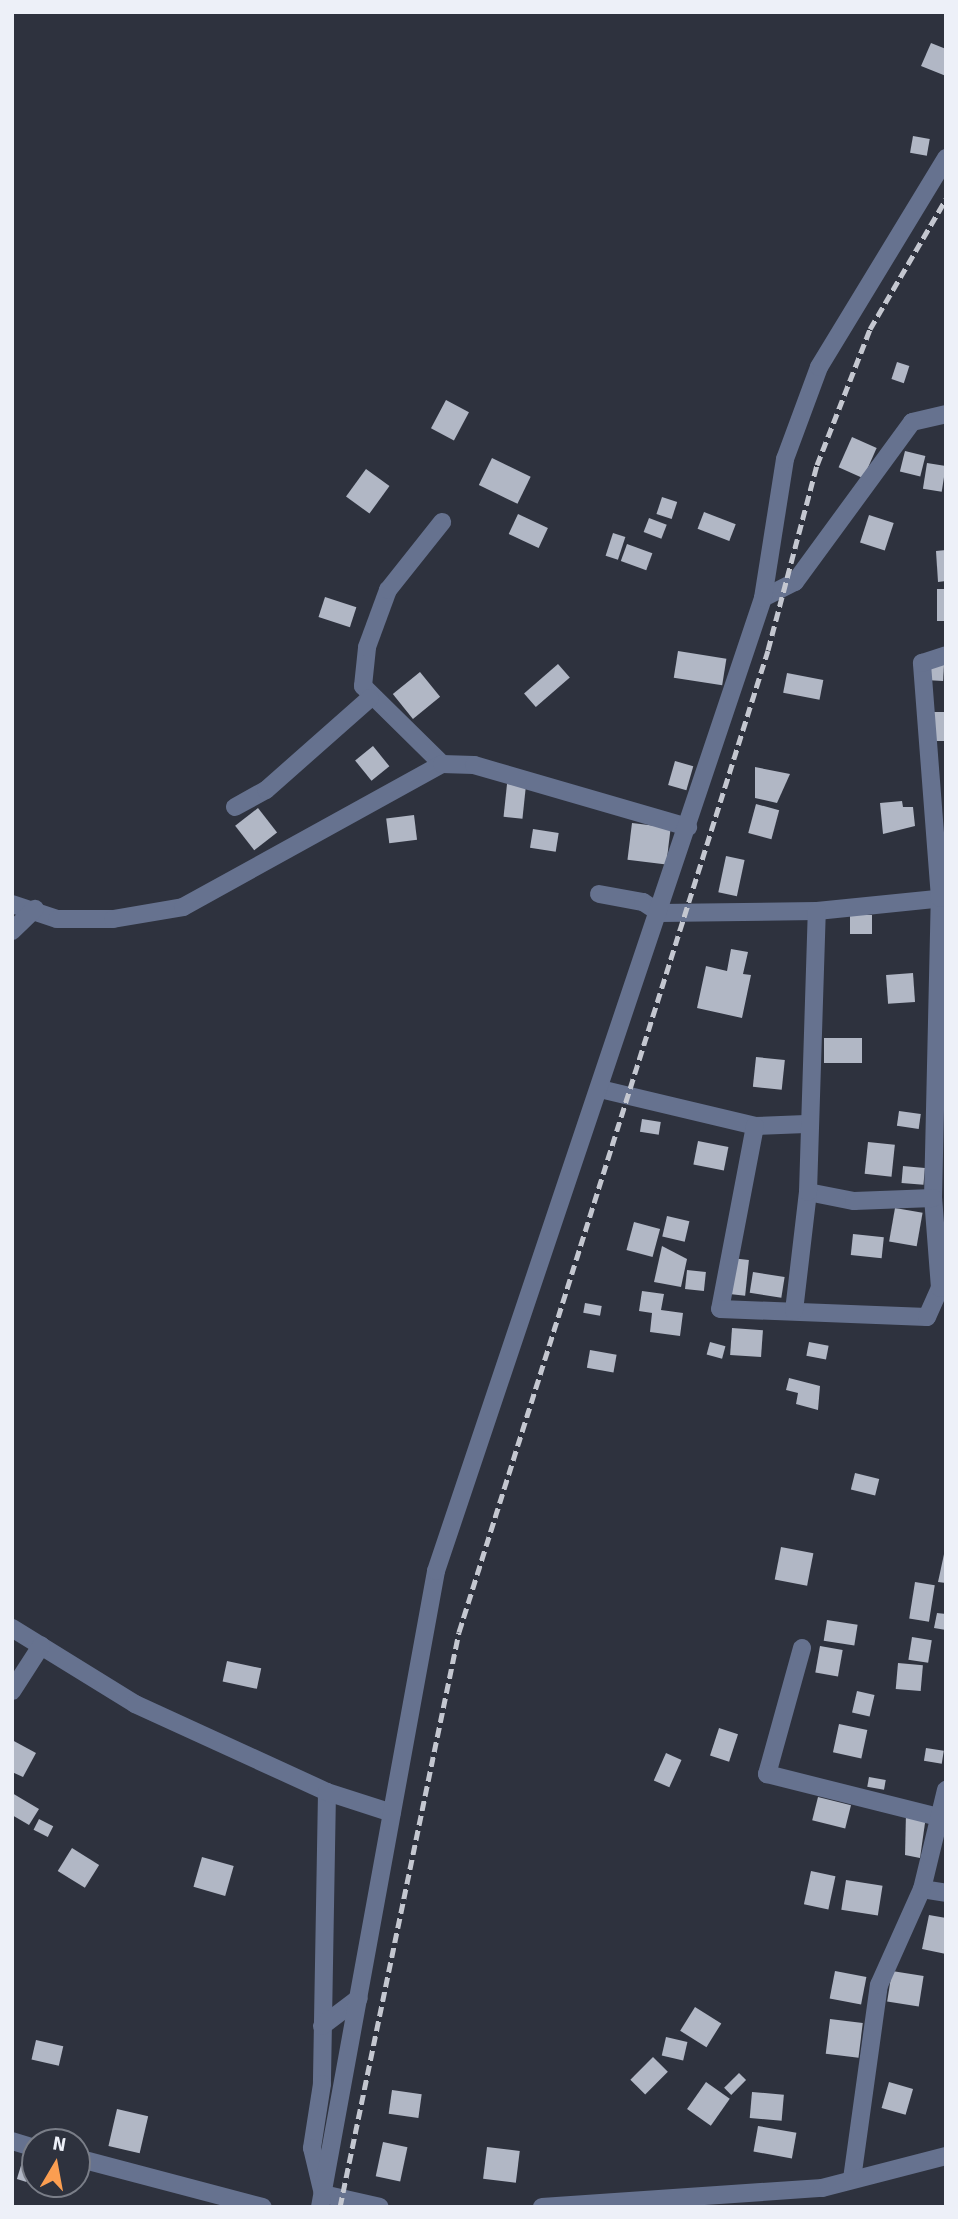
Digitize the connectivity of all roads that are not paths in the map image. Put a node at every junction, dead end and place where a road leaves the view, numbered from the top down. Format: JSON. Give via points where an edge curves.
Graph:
{"nodes":[{"id":1,"x":946,"y":158,"type":"edge"},
{"id":2,"x":946,"y":414,"type":"edge"},
{"id":3,"x":442,"y":522,"type":"dead end"},
{"id":4,"x":763,"y":598,"type":"junction"},
{"id":5,"x":946,"y":655,"type":"edge"},
{"id":6,"x":370,"y":698,"type":"junction"},
{"id":7,"x":442,"y":764,"type":"junction"},
{"id":8,"x":235,"y":807,"type":"dead end"},
{"id":9,"x":688,"y":827,"type":"junction"},
{"id":10,"x":599,"y":894,"type":"dead end"},
{"id":11,"x":943,"y":898,"type":"edge"},
{"id":12,"x":12,"y":904,"type":"edge"},
{"id":13,"x":35,"y":909,"type":"junction"},
{"id":14,"x":817,"y":911,"type":"junction"},
{"id":15,"x":660,"y":913,"type":"junction"},
{"id":16,"x":12,"y":931,"type":"edge"},
{"id":17,"x":600,"y":1090,"type":"junction"},
{"id":18,"x":806,"y":1124,"type":"junction"},
{"id":19,"x":755,"y":1126,"type":"junction"},
{"id":20,"x":942,"y":1149,"type":"edge"},
{"id":21,"x":808,"y":1192,"type":"junction"},
{"id":22,"x":933,"y":1198,"type":"junction"},
{"id":23,"x":794,"y":1311,"type":"junction"},
{"id":24,"x":12,"y":1629,"type":"edge"},
{"id":25,"x":41,"y":1646,"type":"junction"},
{"id":26,"x":802,"y":1648,"type":"dead end"},
{"id":27,"x":12,"y":1691,"type":"edge"},
{"id":28,"x":946,"y":1790,"type":"edge"},
{"id":29,"x":327,"y":1792,"type":"junction"},
{"id":30,"x":392,"y":1814,"type":"junction"},
{"id":31,"x":942,"y":1818,"type":"edge"},
{"id":32,"x":922,"y":1889,"type":"junction"},
{"id":33,"x":946,"y":1893,"type":"edge"},
{"id":34,"x":359,"y":1998,"type":"junction"},
{"id":35,"x":323,"y":2026,"type":"junction"},
{"id":36,"x":946,"y":2156,"type":"edge"},
{"id":37,"x":91,"y":2162,"type":"edge"},
{"id":38,"x":852,"y":2179,"type":"junction"},
{"id":39,"x":322,"y":2200,"type":"edge"},
{"id":40,"x":263,"y":2207,"type":"edge"},
{"id":41,"x":380,"y":2207,"type":"edge"},
{"id":42,"x":542,"y":2207,"type":"edge"}],
"edges":[{"from":1,"to":4,"type":"street","via":[[819,367],[785,459]]},
{"from":2,"to":4,"type":"street","via":[[919,417],[906,427],[795,582]]},
{"from":3,"to":6,"type":"street","via":[[387,590],[367,647],[363,686]]},
{"from":4,"to":9,"type":"street"},
{"from":5,"to":11,"type":"street","via":[[922,663]]},
{"from":6,"to":7,"type":"street"},
{"from":6,"to":8,"type":"street","via":[[266,790]]},
{"from":7,"to":9,"type":"street","via":[[474,765]]},
{"from":7,"to":13,"type":"street","via":[[208,898],[113,919],[57,919]]},
{"from":9,"to":15,"type":"street"},
{"from":10,"to":15,"type":"street","via":[[643,902]]},
{"from":11,"to":14,"type":"street"},
{"from":11,"to":20,"type":"street"},
{"from":12,"to":13,"type":"street"},
{"from":13,"to":16,"type":"street"},
{"from":14,"to":15,"type":"street"},
{"from":14,"to":18,"type":"street"},
{"from":15,"to":17,"type":"street"},
{"from":17,"to":19,"type":"street"},
{"from":17,"to":30,"type":"street","via":[[436,1571]]},
{"from":18,"to":19,"type":"street"},
{"from":18,"to":21,"type":"street"},
{"from":19,"to":23,"type":"street","via":[[720,1309]]},
{"from":20,"to":22,"type":"street"},
{"from":21,"to":22,"type":"street","via":[[854,1201]]},
{"from":21,"to":23,"type":"street"},
{"from":22,"to":23,"type":"street","via":[[940,1288],[928,1317]]},
{"from":24,"to":25,"type":"street"},
{"from":25,"to":27,"type":"street"},
{"from":25,"to":29,"type":"street","via":[[135,1704]]},
{"from":26,"to":31,"type":"street","via":[[767,1774]]},
{"from":28,"to":31,"type":"street"},
{"from":29,"to":30,"type":"street"},
{"from":29,"to":35,"type":"street"},
{"from":30,"to":34,"type":"street"},
{"from":31,"to":32,"type":"street"},
{"from":32,"to":33,"type":"street"},
{"from":32,"to":38,"type":"street","via":[[879,1985]]},
{"from":34,"to":35,"type":"street"},
{"from":34,"to":39,"type":"street"},
{"from":35,"to":39,"type":"street","via":[[312,2148]]},
{"from":36,"to":38,"type":"street"},
{"from":37,"to":40,"type":"street"},
{"from":38,"to":42,"type":"street","via":[[790,2191]]},
{"from":39,"to":41,"type":"street"}]}
